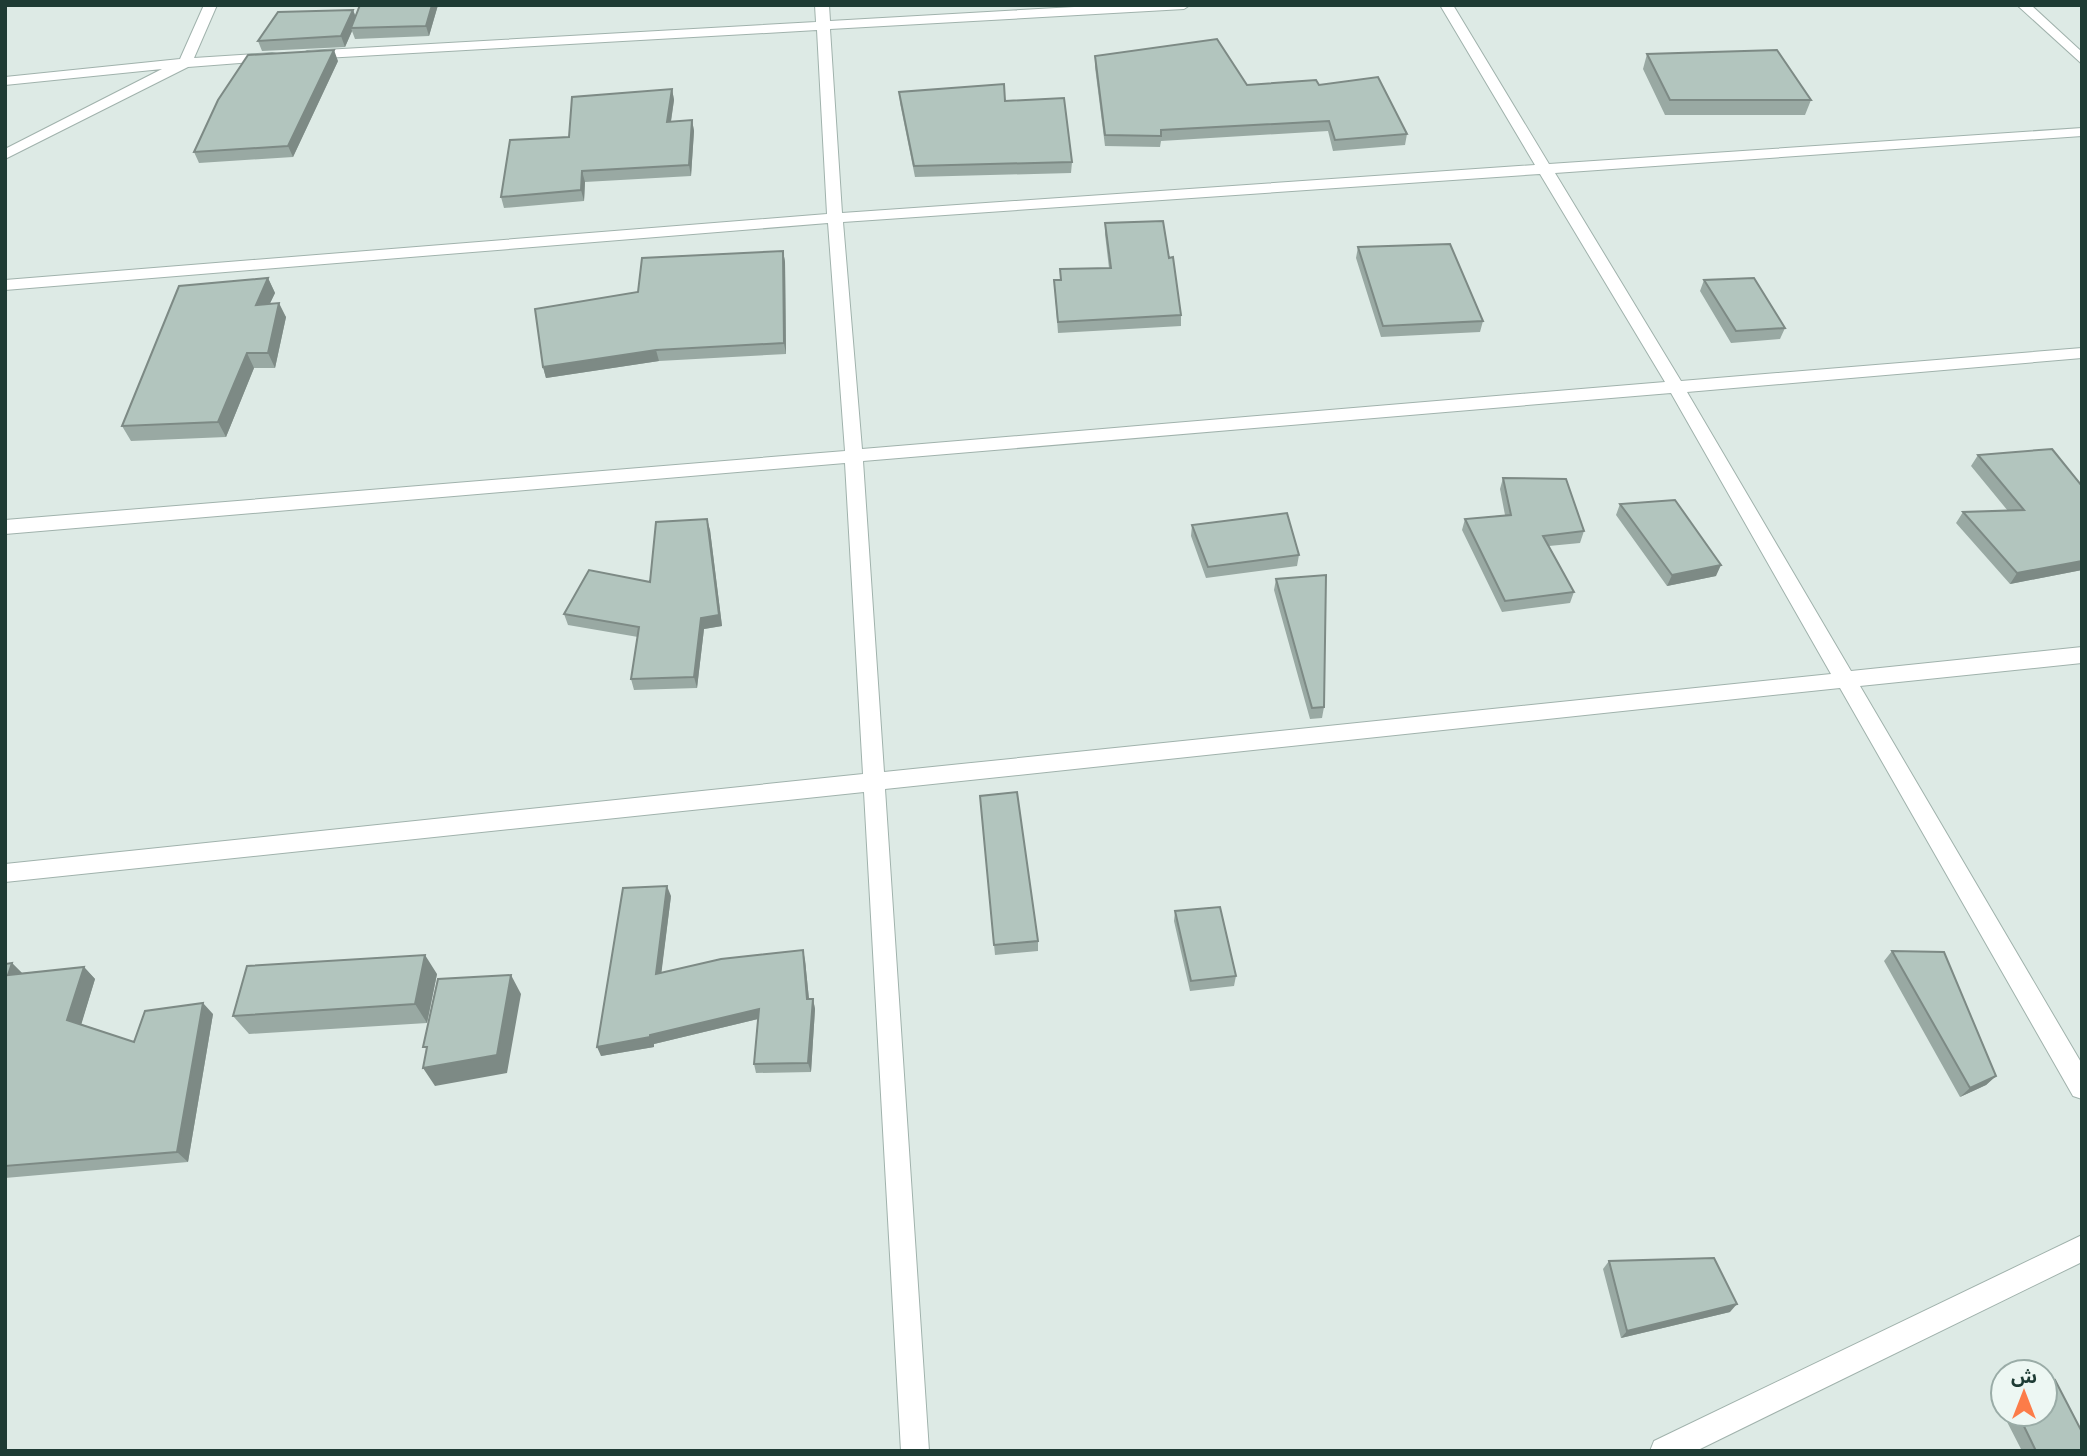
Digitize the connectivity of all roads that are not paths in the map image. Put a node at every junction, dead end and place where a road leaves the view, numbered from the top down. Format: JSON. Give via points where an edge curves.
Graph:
{"nodes":[{"id":1,"x":212,"y":5,"type":"edge"},
{"id":2,"x":1184,"y":5,"type":"edge"},
{"id":3,"x":1446,"y":5,"type":"edge"},
{"id":4,"x":2023,"y":5,"type":"edge"},
{"id":5,"x":823,"y":15,"type":"edge"},
{"id":6,"x":2082,"y":60,"type":"edge"},
{"id":7,"x":185,"y":62,"type":"junction"},
{"id":8,"x":5,"y":81,"type":"edge"},
{"id":9,"x":2082,"y":132,"type":"edge"},
{"id":10,"x":5,"y":155,"type":"edge"},
{"id":11,"x":1547,"y":170,"type":"junction"},
{"id":12,"x":835,"y":218,"type":"junction"},
{"id":13,"x":5,"y":285,"type":"edge"},
{"id":14,"x":2082,"y":353,"type":"edge"},
{"id":15,"x":1676,"y":387,"type":"junction"},
{"id":16,"x":854,"y":456,"type":"junction"},
{"id":17,"x":5,"y":527,"type":"edge"},
{"id":18,"x":2082,"y":655,"type":"edge"},
{"id":19,"x":1845,"y":680,"type":"junction"},
{"id":20,"x":874,"y":782,"type":"junction"},
{"id":21,"x":5,"y":873,"type":"edge"},
{"id":22,"x":2082,"y":1088,"type":"edge"},
{"id":23,"x":2082,"y":1248,"type":"edge"},
{"id":24,"x":915,"y":1451,"type":"edge"},
{"id":25,"x":1664,"y":1451,"type":"edge"}],
"edges":[{"from":1,"to":7,"type":"street"},
{"from":2,"to":5,"type":"street"},
{"from":3,"to":11,"type":"street"},
{"from":4,"to":6,"type":"street"},
{"from":5,"to":7,"type":"street"},
{"from":5,"to":12,"type":"street"},
{"from":7,"to":8,"type":"street"},
{"from":7,"to":10,"type":"street"},
{"from":9,"to":11,"type":"street"},
{"from":11,"to":12,"type":"street"},
{"from":11,"to":15,"type":"street"},
{"from":12,"to":13,"type":"street"},
{"from":12,"to":16,"type":"street"},
{"from":14,"to":15,"type":"street"},
{"from":15,"to":16,"type":"street"},
{"from":15,"to":19,"type":"street"},
{"from":16,"to":17,"type":"street"},
{"from":16,"to":20,"type":"street"},
{"from":18,"to":19,"type":"street"},
{"from":19,"to":20,"type":"street"},
{"from":19,"to":22,"type":"street"},
{"from":20,"to":21,"type":"street"},
{"from":20,"to":24,"type":"street"},
{"from":23,"to":25,"type":"street"}]}
